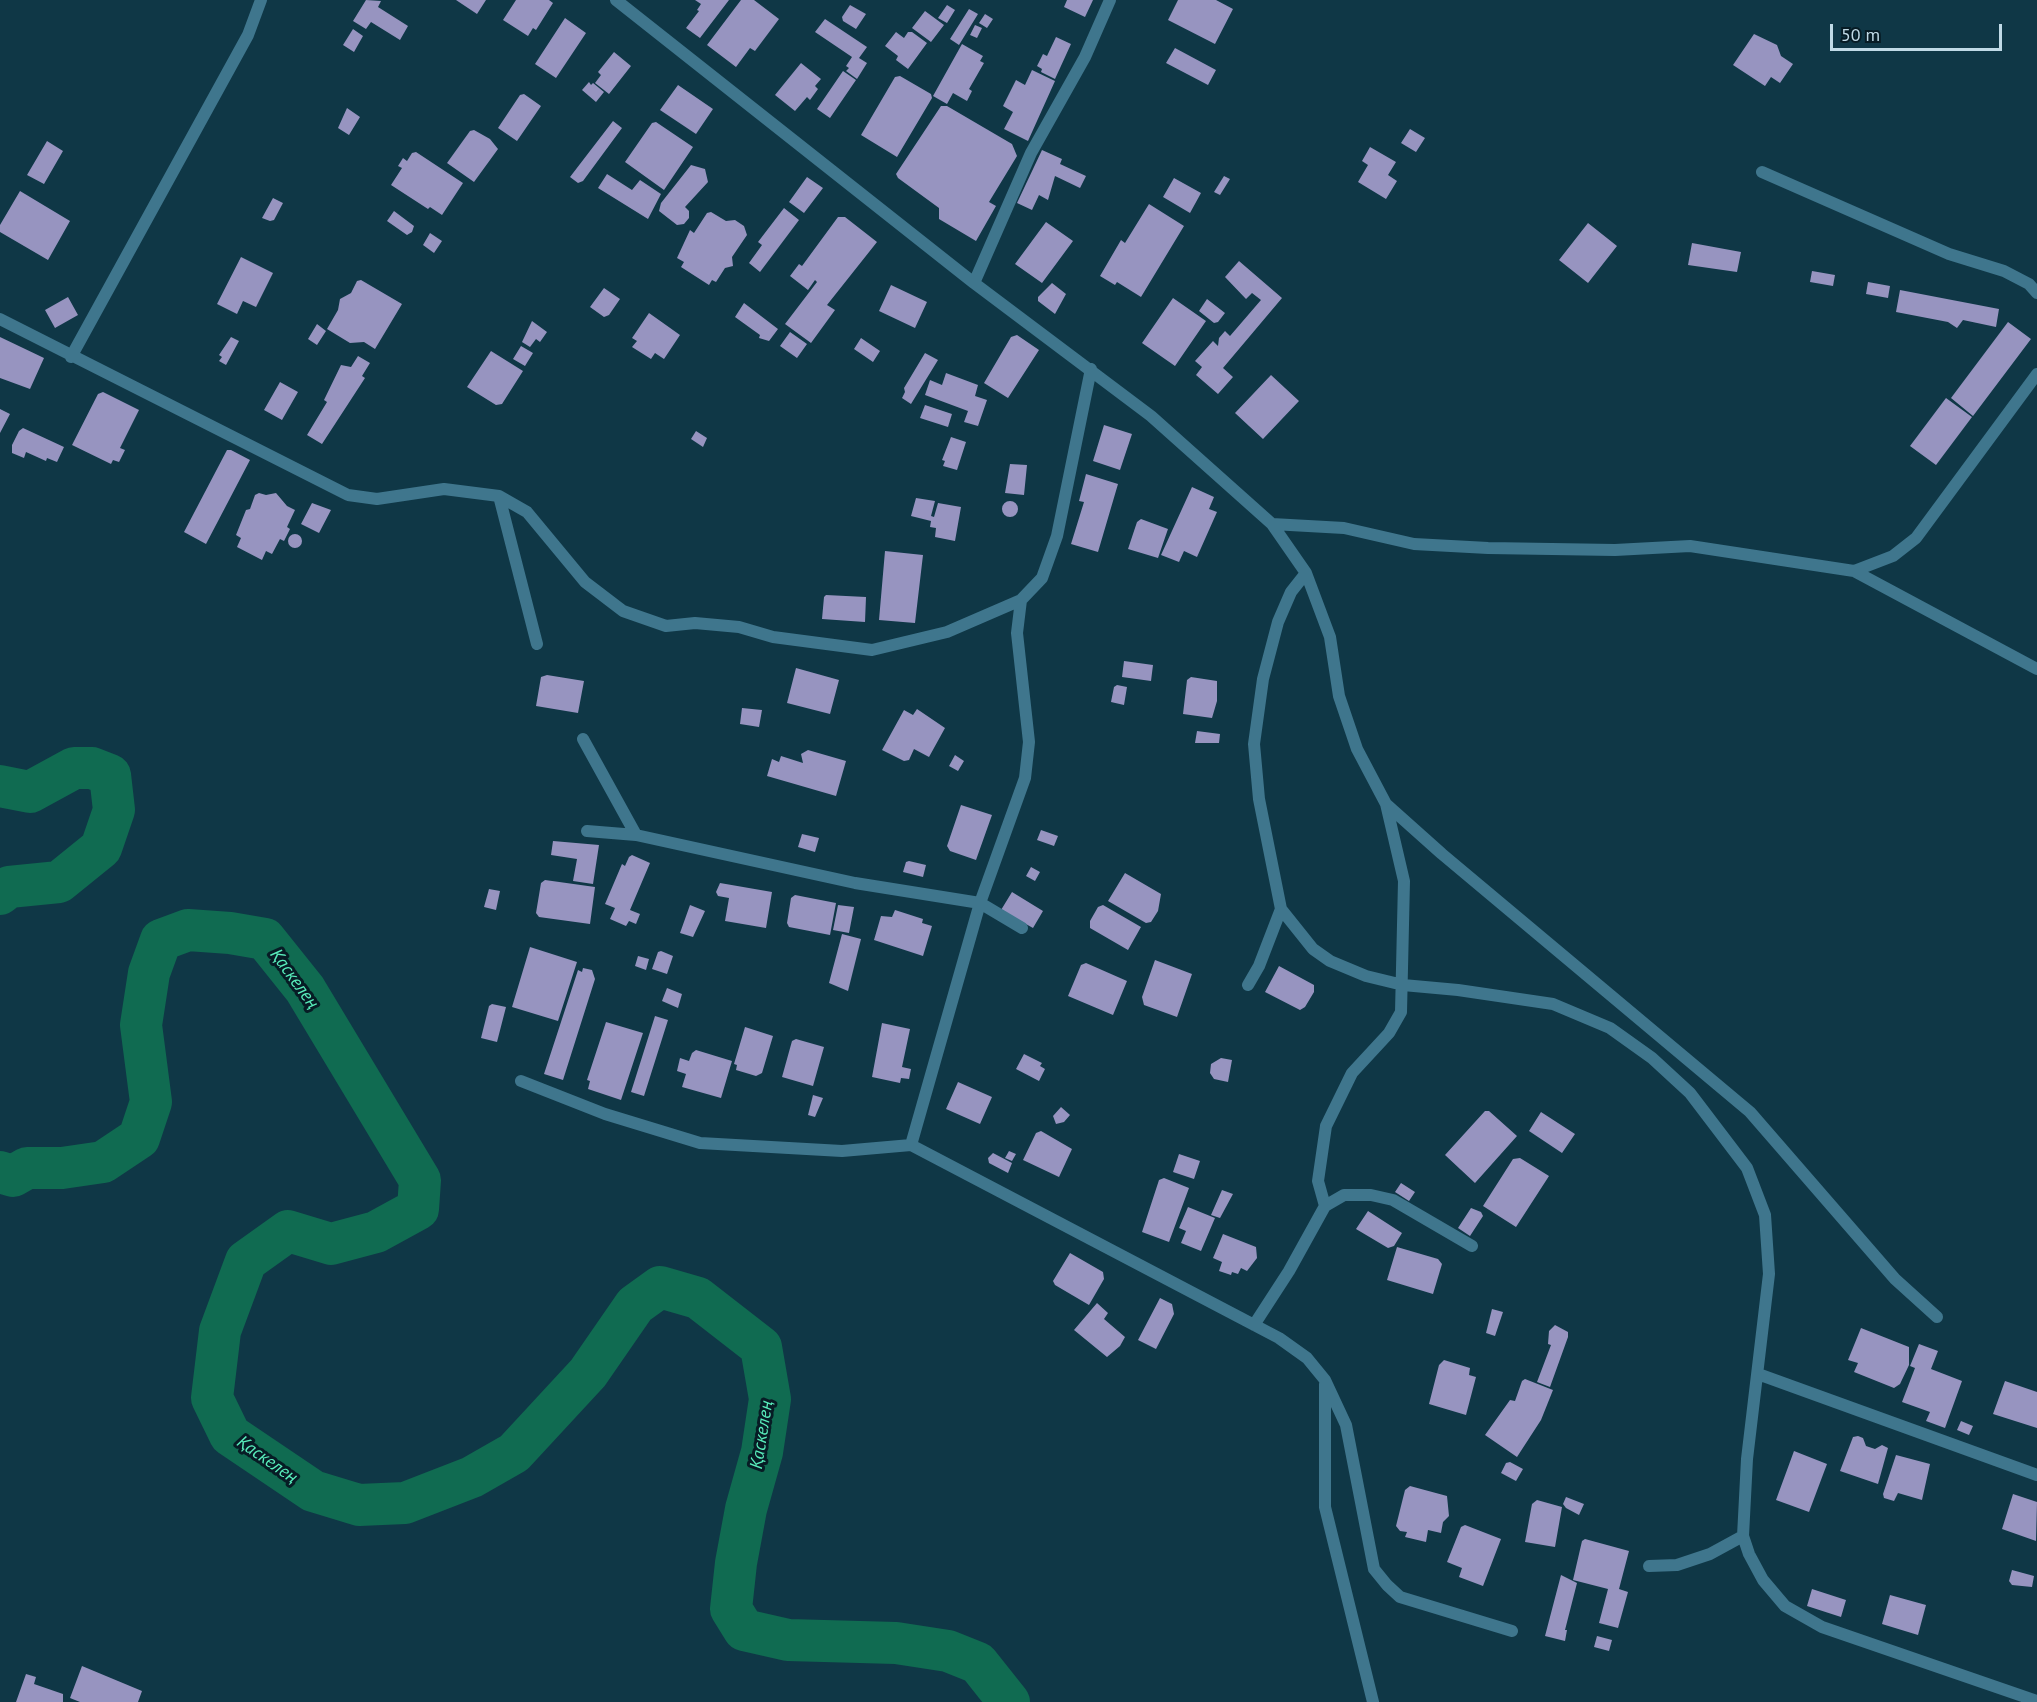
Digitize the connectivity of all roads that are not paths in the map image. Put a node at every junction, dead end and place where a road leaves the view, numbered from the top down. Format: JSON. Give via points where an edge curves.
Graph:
{"nodes":[{"id":1,"x":261,"y":0,"type":"edge"},
{"id":2,"x":616,"y":0,"type":"edge"},
{"id":3,"x":1110,"y":0,"type":"edge"},
{"id":4,"x":1762,"y":172,"type":"dead end"},
{"id":5,"x":975,"y":283,"type":"junction"},
{"id":6,"x":2037,"y":292,"type":"edge"},
{"id":7,"x":0,"y":319,"type":"edge"},
{"id":8,"x":71,"y":357,"type":"junction"},
{"id":9,"x":1091,"y":369,"type":"junction"},
{"id":10,"x":2037,"y":374,"type":"edge"},
{"id":11,"x":499,"y":496,"type":"junction"},
{"id":12,"x":1272,"y":524,"type":"junction"},
{"id":13,"x":1854,"y":571,"type":"junction"},
{"id":14,"x":1306,"y":573,"type":"junction"},
{"id":15,"x":1021,"y":600,"type":"junction"},
{"id":16,"x":537,"y":644,"type":"dead end"},
{"id":17,"x":2037,"y":669,"type":"edge"},
{"id":18,"x":583,"y":739,"type":"dead end"},
{"id":19,"x":1386,"y":804,"type":"junction"},
{"id":20,"x":587,"y":831,"type":"dead end"},
{"id":21,"x":636,"y":835,"type":"junction"},
{"id":22,"x":980,"y":903,"type":"junction"},
{"id":23,"x":1281,"y":909,"type":"junction"},
{"id":24,"x":1022,"y":928,"type":"dead end"},
{"id":25,"x":1248,"y":985,"type":"dead end"},
{"id":26,"x":1403,"y":985,"type":"junction"},
{"id":27,"x":521,"y":1081,"type":"dead end"},
{"id":28,"x":910,"y":1145,"type":"junction"},
{"id":29,"x":1325,"y":1206,"type":"junction"},
{"id":30,"x":1472,"y":1246,"type":"dead end"},
{"id":31,"x":1937,"y":1317,"type":"dead end"},
{"id":32,"x":1254,"y":1325,"type":"junction"},
{"id":33,"x":1758,"y":1374,"type":"junction"},
{"id":34,"x":1325,"y":1380,"type":"junction"},
{"id":35,"x":2037,"y":1475,"type":"edge"},
{"id":36,"x":1743,"y":1536,"type":"junction"},
{"id":37,"x":1649,"y":1566,"type":"dead end"},
{"id":38,"x":1512,"y":1631,"type":"dead end"},
{"id":39,"x":2037,"y":1701,"type":"edge"},
{"id":40,"x":1373,"y":1702,"type":"edge"}],
"edges":[{"from":1,"to":8,"type":"street","via":[[248,35]]},
{"from":2,"to":5,"type":"street"},
{"from":3,"to":5,"type":"street","via":[[1085,57],[1031,153]]},
{"from":4,"to":6,"type":"street","via":[[1949,254],[2004,271]]},
{"from":5,"to":9,"type":"street"},
{"from":7,"to":8,"type":"street"},
{"from":8,"to":11,"type":"street","via":[[348,495],[377,499],[444,489]]},
{"from":9,"to":12,"type":"street","via":[[1151,416]]},
{"from":9,"to":15,"type":"street","via":[[1057,536],[1042,578]]},
{"from":10,"to":13,"type":"street","via":[[1916,538],[1893,556]]},
{"from":11,"to":15,"type":"street","via":[[527,512],[585,582],[623,611],[666,626],[695,622],[739,627],[773,638],[872,650],[947,632]]},
{"from":11,"to":16,"type":"street"},
{"from":12,"to":13,"type":"street","via":[[1344,528],[1414,544],[1488,548],[1616,550],[1690,546]]},
{"from":12,"to":14,"type":"street"},
{"from":13,"to":17,"type":"street"},
{"from":14,"to":19,"type":"street","via":[[1330,637],[1339,696],[1357,749]]},
{"from":14,"to":23,"type":"street","via":[[1291,592],[1278,622],[1263,679],[1254,744],[1259,799]]},
{"from":15,"to":22,"type":"street","via":[[1017,633],[1029,742],[1025,778]]},
{"from":18,"to":21,"type":"street"},
{"from":19,"to":26,"type":"street","via":[[1404,881]]},
{"from":19,"to":31,"type":"street","via":[[1750,1112],[1895,1279]]},
{"from":20,"to":21,"type":"street"},
{"from":21,"to":22,"type":"street","via":[[855,883]]},
{"from":22,"to":24,"type":"street"},
{"from":22,"to":28,"type":"street"},
{"from":23,"to":25,"type":"street"},
{"from":23,"to":26,"type":"street","via":[[1313,949],[1330,961],[1366,976]]},
{"from":26,"to":29,"type":"street","via":[[1401,1012],[1389,1033],[1352,1073],[1326,1126],[1318,1181]]},
{"from":26,"to":33,"type":"street","via":[[1553,1004],[1610,1028],[1652,1058],[1690,1093],[1747,1168],[1765,1215],[1769,1274]]},
{"from":27,"to":28,"type":"street","via":[[605,1114],[700,1143],[842,1152]]},
{"from":28,"to":32,"type":"street"},
{"from":29,"to":30,"type":"street","via":[[1344,1195],[1394,1200]]},
{"from":29,"to":32,"type":"street"},
{"from":32,"to":34,"type":"street","via":[[1307,1358]]},
{"from":33,"to":35,"type":"street"},
{"from":33,"to":36,"type":"street","via":[[1747,1459]]},
{"from":34,"to":38,"type":"street","via":[[1346,1425],[1374,1569],[1400,1597]]},
{"from":34,"to":40,"type":"street","via":[[1325,1507]]},
{"from":36,"to":37,"type":"street","via":[[1710,1554],[1677,1565]]},
{"from":36,"to":39,"type":"street","via":[[1763,1580],[1785,1606],[1813,1622]]}]}
